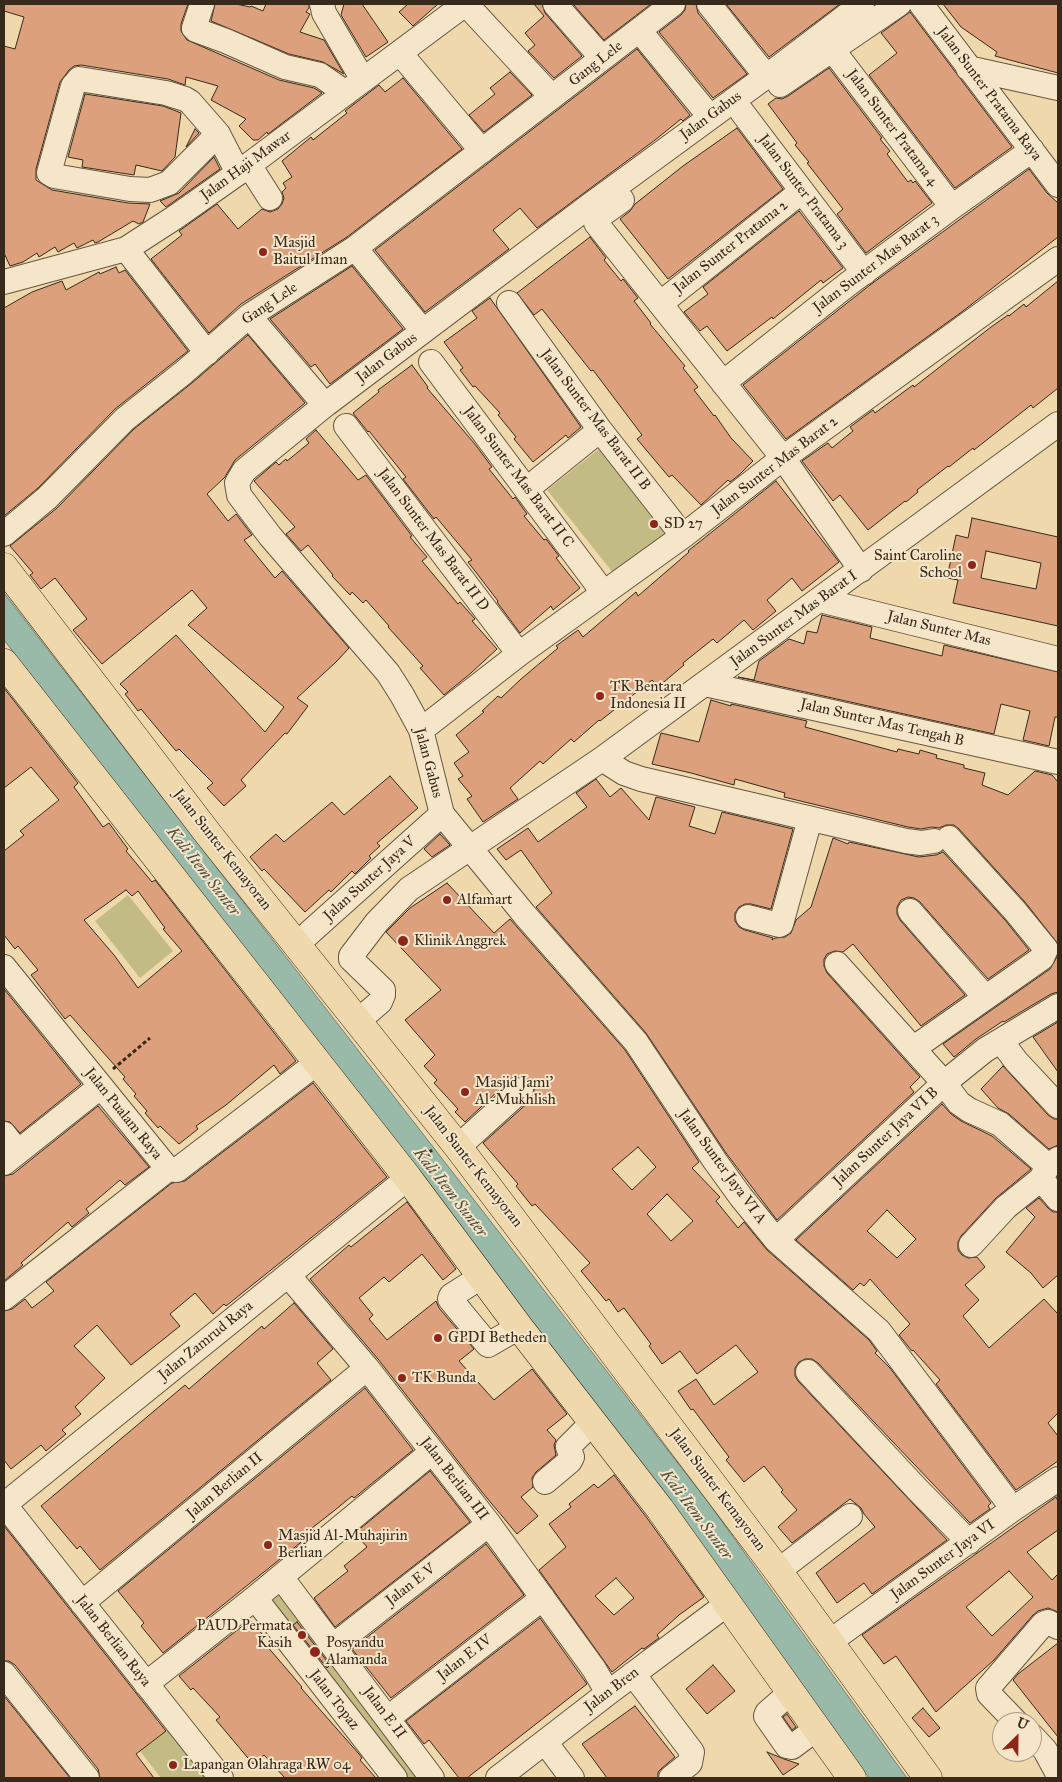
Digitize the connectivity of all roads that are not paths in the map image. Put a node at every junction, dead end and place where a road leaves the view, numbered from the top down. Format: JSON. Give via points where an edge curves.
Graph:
{"nodes":[{"id":1,"x":202,"y":4,"type":"edge"},
{"id":2,"x":322,"y":4,"type":"edge"},
{"id":3,"x":466,"y":4,"type":"edge"},
{"id":4,"x":555,"y":4,"type":"edge"},
{"id":5,"x":673,"y":4,"type":"edge"},
{"id":6,"x":709,"y":4,"type":"edge"},
{"id":7,"x":862,"y":4,"type":"edge"},
{"id":8,"x":898,"y":4,"type":"edge"},
{"id":9,"x":921,"y":4,"type":"edge"},
{"id":10,"x":639,"y":30,"type":"junction"},
{"id":11,"x":832,"y":48,"type":"junction"},
{"id":12,"x":400,"y":53,"type":"junction"},
{"id":13,"x":602,"y":58,"type":"junction"},
{"id":14,"x":968,"y":68,"type":"junction"},
{"id":15,"x":766,"y":76,"type":"junction"},
{"id":16,"x":354,"y":86,"type":"junction"},
{"id":17,"x":1058,"y":88,"type":"edge"},
{"id":18,"x":552,"y":97,"type":"junction"},
{"id":19,"x":742,"y":112,"type":"junction"},
{"id":20,"x":710,"y":117,"type":"junction"},
{"id":21,"x":218,"y":134,"type":"junction"},
{"id":22,"x":1032,"y":150,"type":"junction"},
{"id":23,"x":482,"y":151,"type":"junction"},
{"id":24,"x":244,"y":169,"type":"junction"},
{"id":25,"x":1058,"y":185,"type":"edge"},
{"id":26,"x":802,"y":191,"type":"junction"},
{"id":27,"x":270,"y":198,"type":"dead end"},
{"id":28,"x":952,"y":207,"type":"junction"},
{"id":29,"x":355,"y":248,"type":"junction"},
{"id":30,"x":126,"y":249,"type":"junction"},
{"id":31,"x":1058,"y":259,"type":"edge"},
{"id":32,"x":864,"y":273,"type":"junction"},
{"id":33,"x":4,"y":282,"type":"edge"},
{"id":34,"x":509,"y":303,"type":"dead end"},
{"id":35,"x":661,"y":303,"type":"junction"},
{"id":36,"x":249,"y":316,"type":"junction"},
{"id":37,"x":423,"y":331,"type":"junction"},
{"id":38,"x":207,"y":353,"type":"junction"},
{"id":39,"x":431,"y":362,"type":"dead end"},
{"id":40,"x":723,"y":383,"type":"junction"},
{"id":41,"x":325,"y":405,"type":"junction"},
{"id":42,"x":1058,"y":424,"type":"edge"},
{"id":43,"x":346,"y":426,"type":"dead end"},
{"id":44,"x":600,"y":430,"type":"junction"},
{"id":45,"x":783,"y":458,"type":"junction"},
{"id":46,"x":527,"y":489,"type":"junction"},
{"id":47,"x":4,"y":534,"type":"edge"},
{"id":48,"x":683,"y":536,"type":"junction"},
{"id":49,"x":4,"y":567,"type":"edge"},
{"id":50,"x":860,"y":570,"type":"junction"},
{"id":51,"x":603,"y":592,"type":"junction"},
{"id":52,"x":820,"y":600,"type":"junction"},
{"id":53,"x":519,"y":654,"type":"junction"},
{"id":54,"x":1058,"y":659,"type":"edge"},
{"id":55,"x":4,"y":663,"type":"edge"},
{"id":56,"x":705,"y":684,"type":"junction"},
{"id":57,"x":421,"y":730,"type":"junction"},
{"id":58,"x":602,"y":759,"type":"junction"},
{"id":59,"x":1058,"y":762,"type":"edge"},
{"id":60,"x":442,"y":814,"type":"junction"},
{"id":61,"x":810,"y":820,"type":"junction"},
{"id":62,"x":469,"y":849,"type":"junction"},
{"id":63,"x":910,"y":911,"type":"dead end"},
{"id":64,"x":748,"y":917,"type":"dead end"},
{"id":65,"x":297,"y":944,"type":"junction"},
{"id":66,"x":837,"y":964,"type":"dead end"},
{"id":67,"x":4,"y":967,"type":"edge"},
{"id":68,"x":985,"y":997,"type":"junction"},
{"id":69,"x":1058,"y":1006,"type":"edge"},
{"id":70,"x":358,"y":1021,"type":"junction"},
{"id":71,"x":1001,"y":1040,"type":"junction"},
{"id":72,"x":914,"y":1048,"type":"junction"},
{"id":73,"x":318,"y":1062,"type":"junction"},
{"id":74,"x":944,"y":1082,"type":"junction"},
{"id":75,"x":98,"y":1085,"type":"junction"},
{"id":76,"x":521,"y":1090,"type":"dead end"},
{"id":77,"x":1058,"y":1106,"type":"edge"},
{"id":78,"x":446,"y":1148,"type":"junction"},
{"id":79,"x":9,"y":1150,"type":"edge"},
{"id":80,"x":1049,"y":1168,"type":"edge"},
{"id":81,"x":168,"y":1169,"type":"junction"},
{"id":82,"x":413,"y":1169,"type":"junction"},
{"id":83,"x":1058,"y":1199,"type":"edge"},
{"id":84,"x":776,"y":1240,"type":"junction"},
{"id":85,"x":971,"y":1245,"type":"dead end"},
{"id":86,"x":288,"y":1274,"type":"junction"},
{"id":87,"x":481,"y":1277,"type":"junction"},
{"id":88,"x":4,"y":1298,"type":"edge"},
{"id":89,"x":519,"y":1326,"type":"junction"},
{"id":90,"x":367,"y":1368,"type":"junction"},
{"id":91,"x":808,"y":1372,"type":"dead end"},
{"id":92,"x":592,"y":1423,"type":"junction"},
{"id":93,"x":432,"y":1452,"type":"junction"},
{"id":94,"x":1058,"y":1479,"type":"edge"},
{"id":95,"x":545,"y":1482,"type":"dead end"},
{"id":96,"x":4,"y":1505,"type":"edge"},
{"id":97,"x":1013,"y":1509,"type":"junction"},
{"id":98,"x":850,"y":1516,"type":"dead end"},
{"id":99,"x":488,"y":1524,"type":"junction"},
{"id":100,"x":969,"y":1542,"type":"junction"},
{"id":101,"x":778,"y":1571,"type":"junction"},
{"id":102,"x":281,"y":1577,"type":"junction"},
{"id":103,"x":255,"y":1598,"type":"junction"},
{"id":104,"x":543,"y":1598,"type":"junction"},
{"id":105,"x":82,"y":1603,"type":"junction"},
{"id":106,"x":727,"y":1604,"type":"junction"},
{"id":107,"x":1058,"y":1627,"type":"edge"},
{"id":108,"x":828,"y":1642,"type":"junction"},
{"id":109,"x":333,"y":1646,"type":"junction"},
{"id":110,"x":4,"y":1674,"type":"edge"},
{"id":111,"x":633,"y":1674,"type":"junction"},
{"id":112,"x":146,"y":1684,"type":"junction"},
{"id":113,"x":608,"y":1693,"type":"junction"},
{"id":114,"x":1006,"y":1712,"type":"edge"},
{"id":115,"x":388,"y":1718,"type":"junction"},
{"id":116,"x":545,"y":1742,"type":"junction"},
{"id":117,"x":1042,"y":1747,"type":"edge"},
{"id":118,"x":1058,"y":1774,"type":"edge"},
{"id":119,"x":842,"y":1775,"type":"edge"},
{"id":120,"x":87,"y":1778,"type":"edge"},
{"id":121,"x":221,"y":1778,"type":"edge"},
{"id":122,"x":395,"y":1778,"type":"edge"},
{"id":123,"x":432,"y":1778,"type":"edge"},
{"id":124,"x":498,"y":1778,"type":"edge"},
{"id":125,"x":572,"y":1778,"type":"edge"},
{"id":126,"x":672,"y":1778,"type":"edge"},
{"id":127,"x":928,"y":1778,"type":"edge"}],
"edges":[{"from":1,"to":16,"type":"street","via":[[194,30],[285,67]]},
{"from":2,"to":16,"type":"street"},
{"from":3,"to":12,"type":"street","name":"Jalan Haji Mawar"},
{"from":3,"to":18,"type":"street"},
{"from":4,"to":13,"type":"street"},
{"from":5,"to":10,"type":"street","name":"Gang Lele"},
{"from":6,"to":15,"type":"street"},
{"from":7,"to":15,"type":"street","name":"Jalan Gabus"},
{"from":8,"to":11,"type":"street"},
{"from":9,"to":14,"type":"street","name":"Jalan Sunter Pratama Raya"},
{"from":10,"to":13,"type":"street","name":"Gang Lele"},
{"from":10,"to":20,"type":"street"},
{"from":11,"to":19,"type":"street"},
{"from":11,"to":28,"type":"street","name":"Jalan Sunter Pratama 4"},
{"from":12,"to":16,"type":"street","name":"Jalan Haji Mawar"},
{"from":12,"to":23,"type":"street"},
{"from":13,"to":18,"type":"street","name":"Gang Lele"},
{"from":14,"to":17,"type":"street"},
{"from":14,"to":22,"type":"street","name":"Jalan Sunter Pratama Raya"},
{"from":15,"to":20,"type":"street","name":"Jalan Gabus"},
{"from":16,"to":24,"type":"street","name":"Jalan Haji Mawar"},
{"from":18,"to":23,"type":"street","name":"Gang Lele"},
{"from":19,"to":26,"type":"street","name":"Jalan Sunter Pratama 3"},
{"from":19,"to":35,"type":"street","via":[[597,218],[596,223]]},
{"from":20,"to":37,"type":"street","name":"Jalan Gabus"},
{"from":21,"to":21,"type":"street","via":[[190,102],[179,96],[79,79],[73,86],[49,173],[150,190],[169,183]]},
{"from":21,"to":24,"type":"street"},
{"from":22,"to":25,"type":"street","name":"Jalan Sunter Pratama Raya"},
{"from":22,"to":28,"type":"street","name":"Jalan Sunter Mas Barat 3"},
{"from":23,"to":29,"type":"street","name":"Gang Lele"},
{"from":24,"to":27,"type":"street"},
{"from":24,"to":30,"type":"street","name":"Jalan Haji Mawar"},
{"from":26,"to":32,"type":"street","name":"Jalan Sunter Pratama 3"},
{"from":26,"to":35,"type":"street","name":"Jalan Sunter Pratama 2"},
{"from":28,"to":32,"type":"street","name":"Jalan Sunter Mas Barat 3"},
{"from":29,"to":36,"type":"street","name":"Gang Lele"},
{"from":29,"to":37,"type":"street"},
{"from":30,"to":33,"type":"street","name":"Jalan Haji Mawar"},
{"from":30,"to":38,"type":"street"},
{"from":31,"to":45,"type":"street","name":"Jalan Sunter Mas Barat 2"},
{"from":32,"to":40,"type":"street","name":"Jalan Sunter Mas Barat 3"},
{"from":34,"to":44,"type":"street","name":"Jalan Sunter Mas Barat II B"},
{"from":35,"to":40,"type":"street"},
{"from":36,"to":38,"type":"street","name":"Gang Lele"},
{"from":36,"to":41,"type":"street"},
{"from":37,"to":41,"type":"street","name":"Jalan Gabus"},
{"from":38,"to":47,"type":"street","name":"Gang Lele","via":[[125,419],[47,498]]},
{"from":39,"to":46,"type":"street","name":"Jalan Sunter Mas Barat II C"},
{"from":40,"to":45,"type":"street"},
{"from":41,"to":57,"type":"street","name":"Jalan Gabus","via":[[244,472],[237,483],[240,495],[270,536],[388,673]]},
{"from":42,"to":50,"type":"street","name":"Jalan Sunter Mas Barat I"},
{"from":43,"to":53,"type":"street","name":"Jalan Sunter Mas Barat II D"},
{"from":44,"to":46,"type":"street"},
{"from":44,"to":48,"type":"street","name":"Jalan Sunter Mas Barat II B"},
{"from":45,"to":48,"type":"street","name":"Jalan Sunter Mas Barat 2"},
{"from":45,"to":50,"type":"street"},
{"from":46,"to":51,"type":"street","name":"Jalan Sunter Mas Barat II C"},
{"from":48,"to":51,"type":"street","name":"Jalan Sunter Mas Barat 2"},
{"from":49,"to":65,"type":"main road","name":"Jalan Sunter Kemayoran","via":[[209,835]]},
{"from":50,"to":52,"type":"street","name":"Jalan Sunter Mas Barat I"},
{"from":51,"to":53,"type":"street","name":"Jalan Sunter Mas Barat 2"},
{"from":52,"to":54,"type":"street","name":"Jalan Sunter Mas"},
{"from":52,"to":56,"type":"street","name":"Jalan Sunter Mas Barat I"},
{"from":53,"to":57,"type":"street","name":"Jalan Sunter Mas Barat 2"},
{"from":55,"to":73,"type":"main road"},
{"from":56,"to":58,"type":"street","name":"Jalan Sunter Mas Barat I"},
{"from":56,"to":59,"type":"street","name":"Jalan Sunter Mas Tengah B"},
{"from":57,"to":60,"type":"street","name":"Jalan Gabus"},
{"from":58,"to":61,"type":"street","via":[[641,779]]},
{"from":58,"to":62,"type":"street","name":"Jalan Sunter Mas Barat I"},
{"from":60,"to":62,"type":"street","name":"Jalan Sunter Jaya VI A"},
{"from":60,"to":65,"type":"street","name":"Jalan Sunter Jaya V"},
{"from":61,"to":64,"type":"street","via":[[781,924]]},
{"from":61,"to":68,"type":"street","via":[[906,841],[921,843],[941,839],[1015,911],[1046,949],[1042,958]]},
{"from":62,"to":70,"type":"street","name":"Jalan Sunter Mas Barat I","via":[[409,889],[352,953],[351,959],[383,990],[384,995]]},
{"from":62,"to":84,"type":"street","name":"Jalan Sunter Jaya VI A","via":[[636,1042],[715,1161]]},
{"from":63,"to":68,"type":"street"},
{"from":65,"to":70,"type":"main road","name":"Jalan Sunter Kemayoran"},
{"from":66,"to":72,"type":"street"},
{"from":67,"to":75,"type":"street","name":"Jalan Pualam Raya"},
{"from":68,"to":72,"type":"street"},
{"from":69,"to":71,"type":"street","name":"Jalan Sunter Jaya VI B"},
{"from":70,"to":78,"type":"main road","name":"Jalan Sunter Kemayoran"},
{"from":71,"to":74,"type":"street","name":"Jalan Sunter Jaya VI B"},
{"from":71,"to":77,"type":"street"},
{"from":72,"to":74,"type":"street"},
{"from":73,"to":81,"type":"street","via":[[177,1170]]},
{"from":73,"to":82,"type":"main road"},
{"from":74,"to":80,"type":"street","via":[[959,1103],[1000,1124]]},
{"from":74,"to":84,"type":"street","name":"Jalan Sunter Jaya VI B"},
{"from":75,"to":79,"type":"street"},
{"from":75,"to":81,"type":"street","name":"Jalan Pualam Raya"},
{"from":76,"to":78,"type":"street"},
{"from":78,"to":101,"type":"main road","name":"Jalan Sunter Kemayoran"},
{"from":80,"to":83,"type":"street"},
{"from":80,"to":85,"type":"street"},
{"from":81,"to":88,"type":"street","name":"Jalan Pualam Raya"},
{"from":82,"to":86,"type":"street","name":"Jalan Zamrud Raya"},
{"from":82,"to":87,"type":"main road"},
{"from":84,"to":97,"type":"street","name":"Jalan Sunter Jaya VI A","via":[[879,1331]]},
{"from":86,"to":90,"type":"street","name":"Jalan Berlian III"},
{"from":86,"to":96,"type":"street","name":"Jalan Zamrud Raya"},
{"from":87,"to":89,"type":"main road"},
{"from":87,"to":89,"type":"street","via":[[450,1299],[488,1345]]},
{"from":89,"to":92,"type":"main road"},
{"from":90,"to":93,"type":"street","name":"Jalan Berlian III"},
{"from":90,"to":105,"type":"street","name":"Jalan Berlian II"},
{"from":91,"to":100,"type":"street"},
{"from":92,"to":95,"type":"street","via":[[569,1445],[570,1461]]},
{"from":92,"to":106,"type":"main road","via":[[660,1509]]},
{"from":93,"to":99,"type":"street","name":"Jalan Berlian III"},
{"from":93,"to":102,"type":"street"},
{"from":94,"to":97,"type":"street","name":"Jalan Sunter Jaya VI"},
{"from":96,"to":105,"type":"street","name":"Jalan Berlian Raya"},
{"from":97,"to":100,"type":"street","name":"Jalan Sunter Jaya VI"},
{"from":98,"to":101,"type":"street"},
{"from":99,"to":104,"type":"street","name":"Jalan Berlian III"},
{"from":99,"to":109,"type":"street","name":"Jalan E V"},
{"from":100,"to":108,"type":"street","name":"Jalan Sunter Jaya VI"},
{"from":101,"to":108,"type":"main road","name":"Jalan Sunter Kemayoran"},
{"from":102,"to":103,"type":"street"},
{"from":102,"to":109,"type":"street","name":"Jalan E II"},
{"from":103,"to":112,"type":"street"},
{"from":103,"to":122,"type":"street","name":"Jalan Topaz"},
{"from":104,"to":113,"type":"street","name":"Jalan Berlian III"},
{"from":104,"to":115,"type":"street","name":"Jalan E IV"},
{"from":105,"to":112,"type":"street","name":"Jalan Berlian Raya"},
{"from":106,"to":111,"type":"street","name":"Jalan Bren"},
{"from":106,"to":119,"type":"main road","via":[[816,1729]]},
{"from":107,"to":114,"type":"street","via":[[1048,1622],[1043,1624],[988,1688],[988,1694]]},
{"from":108,"to":127,"type":"main road","name":"Jalan Sunter Kemayoran"},
{"from":109,"to":115,"type":"street","name":"Jalan E II"},
{"from":110,"to":120,"type":"street"},
{"from":111,"to":113,"type":"street","name":"Jalan Bren"},
{"from":111,"to":126,"type":"street","via":[[692,1752],[690,1764]]},
{"from":112,"to":121,"type":"street","name":"Jalan Berlian Raya"},
{"from":113,"to":116,"type":"street","name":"Jalan Bren"},
{"from":115,"to":123,"type":"street","name":"Jalan E II"},
{"from":116,"to":124,"type":"street","name":"Jalan Bren"},
{"from":116,"to":125,"type":"street"},
{"from":117,"to":118,"type":"street"}]}
